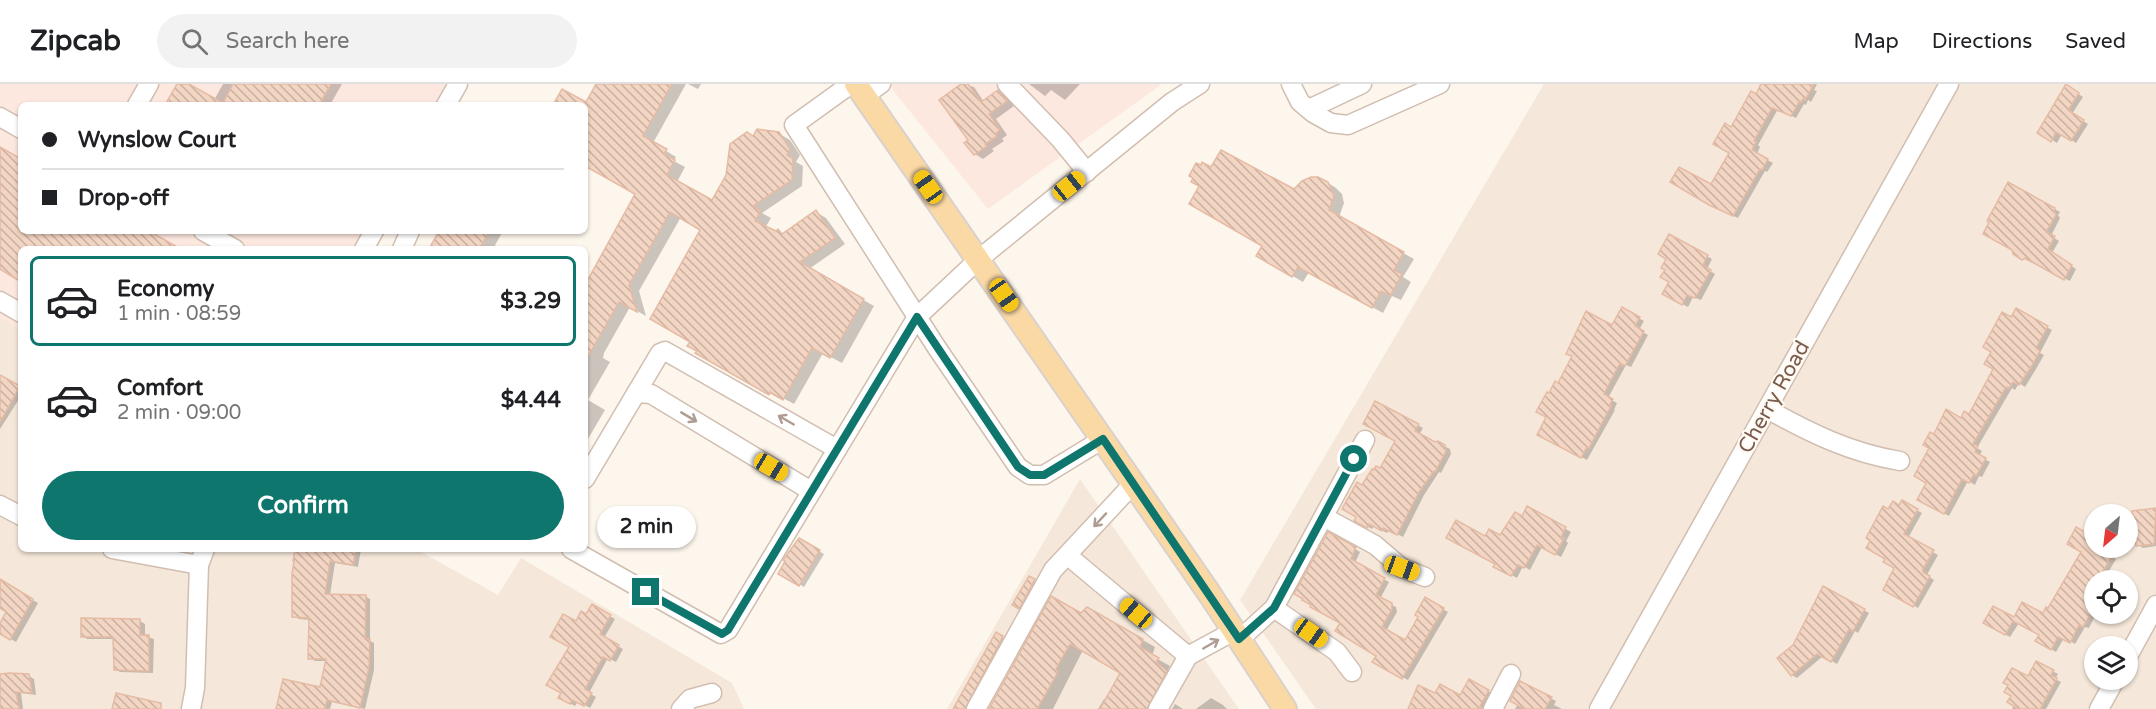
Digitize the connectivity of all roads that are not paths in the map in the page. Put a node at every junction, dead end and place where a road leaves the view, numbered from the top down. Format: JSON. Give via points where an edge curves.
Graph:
{"nodes":[{"id":1,"x":149,"y":84,"type":"edge"},
{"id":2,"x":458,"y":84,"type":"edge"},
{"id":3,"x":1006,"y":84,"type":"edge"},
{"id":4,"x":1200,"y":84,"type":"edge"},
{"id":5,"x":1291,"y":84,"type":"edge"},
{"id":6,"x":1362,"y":84,"type":"edge"},
{"id":7,"x":1440,"y":84,"type":"edge"},
{"id":8,"x":1949,"y":84,"type":"edge"},
{"id":9,"x":863,"y":87,"type":"edge"},
{"id":10,"x":139,"y":102,"type":"edge"},
{"id":11,"x":448,"y":102,"type":"edge"},
{"id":12,"x":1309,"y":110,"type":"junction"},
{"id":13,"x":0,"y":117,"type":"edge"},
{"id":14,"x":18,"y":127,"type":"edge"},
{"id":15,"x":1087,"y":172,"type":"junction"},
{"id":16,"x":208,"y":234,"type":"edge"},
{"id":17,"x":230,"y":246,"type":"edge"},
{"id":18,"x":979,"y":259,"type":"junction"},
{"id":19,"x":0,"y":301,"type":"edge"},
{"id":20,"x":18,"y":311,"type":"edge"},
{"id":21,"x":917,"y":317,"type":"junction"},
{"id":22,"x":636,"y":393,"type":"junction"},
{"id":23,"x":1767,"y":409,"type":"junction"},
{"id":24,"x":1103,"y":439,"type":"junction"},
{"id":25,"x":1365,"y":440,"type":"dead end"},
{"id":26,"x":837,"y":449,"type":"junction"},
{"id":27,"x":1900,"y":461,"type":"dead end"},
{"id":28,"x":588,"y":474,"type":"edge"},
{"id":29,"x":1134,"y":484,"type":"junction"},
{"id":30,"x":811,"y":491,"type":"junction"},
{"id":31,"x":0,"y":505,"type":"edge"},
{"id":32,"x":18,"y":514,"type":"edge"},
{"id":33,"x":1324,"y":517,"type":"junction"},
{"id":34,"x":146,"y":552,"type":"edge"},
{"id":35,"x":576,"y":552,"type":"edge"},
{"id":36,"x":1067,"y":555,"type":"junction"},
{"id":37,"x":202,"y":557,"type":"edge"},
{"id":38,"x":1425,"y":577,"type":"dead end"},
{"id":39,"x":2156,"y":606,"type":"edge"},
{"id":40,"x":1274,"y":608,"type":"junction"},
{"id":41,"x":1236,"y":635,"type":"junction"},
{"id":42,"x":2138,"y":638,"type":"edge"},
{"id":43,"x":1188,"y":656,"type":"junction"},
{"id":44,"x":1352,"y":672,"type":"dead end"},
{"id":45,"x":1511,"y":674,"type":"dead end"},
{"id":46,"x":2109,"y":690,"type":"edge"},
{"id":47,"x":712,"y":693,"type":"dead end"},
{"id":48,"x":191,"y":709,"type":"edge"},
{"id":49,"x":681,"y":709,"type":"edge"},
{"id":50,"x":976,"y":709,"type":"edge"},
{"id":51,"x":1158,"y":709,"type":"edge"},
{"id":52,"x":1285,"y":709,"type":"edge"},
{"id":53,"x":1493,"y":709,"type":"edge"},
{"id":54,"x":1599,"y":709,"type":"edge"},
{"id":55,"x":2099,"y":709,"type":"edge"}],
"edges":[{"from":1,"to":10,"type":"street"},
{"from":2,"to":11,"type":"street"},
{"from":3,"to":15,"type":"street"},
{"from":4,"to":15,"type":"street","via":[[1172,102]]},
{"from":5,"to":12,"type":"street"},
{"from":6,"to":12,"type":"street"},
{"from":7,"to":12,"type":"street","via":[[1348,125],[1331,123]]},
{"from":8,"to":23,"type":"street","name":"Cherry Road"},
{"from":9,"to":18,"type":"main road"},
{"from":9,"to":21,"type":"street","via":[[794,125]]},
{"from":13,"to":14,"type":"street"},
{"from":15,"to":18,"type":"street"},
{"from":16,"to":17,"type":"street"},
{"from":18,"to":21,"type":"street"},
{"from":18,"to":24,"type":"main road"},
{"from":19,"to":20,"type":"street"},
{"from":21,"to":24,"type":"street","via":[[1018,467],[1030,475],[1044,475]]},
{"from":21,"to":26,"type":"street"},
{"from":26,"to":22,"type":"street","one_way":true,"via":[[665,351]]},
{"from":22,"to":28,"type":"street"},
{"from":22,"to":30,"type":"street","one_way":true,"via":[[651,394]]},
{"from":23,"to":27,"type":"street","via":[[1840,445]]},
{"from":23,"to":54,"type":"street","name":"Cherry Road"},
{"from":24,"to":29,"type":"main road"},
{"from":25,"to":33,"type":"street"},
{"from":26,"to":30,"type":"street"},
{"from":29,"to":36,"type":"street","one_way":true},
{"from":29,"to":41,"type":"main road"},
{"from":30,"to":35,"type":"street","via":[[722,634]]},
{"from":31,"to":32,"type":"street"},
{"from":33,"to":38,"type":"street","via":[[1375,545],[1402,568]]},
{"from":33,"to":40,"type":"street"},
{"from":34,"to":37,"type":"street"},
{"from":36,"to":43,"type":"street"},
{"from":36,"to":50,"type":"street","via":[[1053,570]]},
{"from":37,"to":48,"type":"street"},
{"from":39,"to":42,"type":"street"},
{"from":40,"to":41,"type":"street"},
{"from":40,"to":44,"type":"street","via":[[1332,648]]},
{"from":43,"to":41,"type":"street","one_way":true},
{"from":41,"to":52,"type":"main road"},
{"from":43,"to":51,"type":"street"},
{"from":45,"to":53,"type":"street"},
{"from":46,"to":55,"type":"street"},
{"from":47,"to":49,"type":"street","via":[[690,699]]}]}
